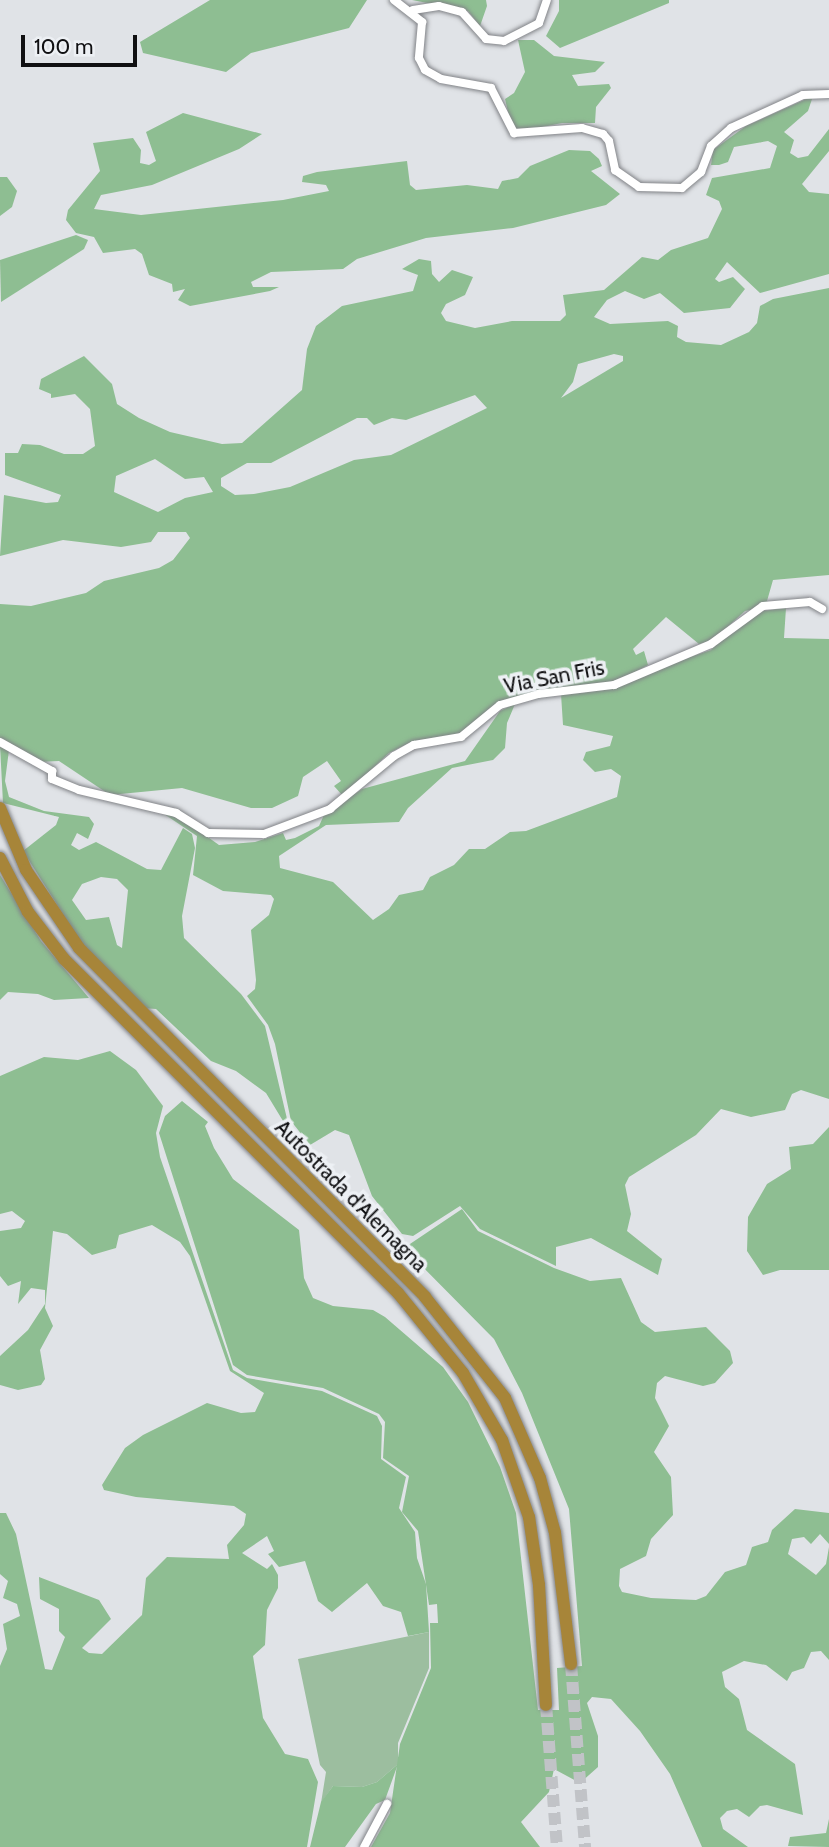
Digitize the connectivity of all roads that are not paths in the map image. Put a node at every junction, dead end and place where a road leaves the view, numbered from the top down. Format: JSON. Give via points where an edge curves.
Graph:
{"nodes":[{"id":1,"x":394,"y":0,"type":"edge"},
{"id":2,"x":547,"y":0,"type":"edge"},
{"id":3,"x":412,"y":10,"type":"junction"},
{"id":4,"x":829,"y":94,"type":"edge"},
{"id":5,"x":822,"y":609,"type":"dead end"},
{"id":6,"x":0,"y":742,"type":"edge"},
{"id":7,"x":0,"y":808,"type":"edge"},
{"id":8,"x":0,"y":858,"type":"edge"},
{"id":9,"x":571,"y":1664,"type":"tunnel mouth"},
{"id":10,"x":546,"y":1705,"type":"tunnel mouth"},
{"id":11,"x":387,"y":1804,"type":"dead end"},
{"id":12,"x":364,"y":1847,"type":"edge"}],
"edges":[{"from":1,"to":3,"type":"street"},
{"from":2,"to":3,"type":"street","via":[[539,23],[504,41],[486,39],[462,12],[439,6]]},
{"from":3,"to":4,"type":"street","via":[[422,22],[419,58],[425,71],[441,79],[491,88],[514,133],[582,128],[603,134],[615,170],[639,187],[682,188],[701,172],[711,146],[731,128],[803,95]]},
{"from":5,"to":6,"type":"street","name":"Via San Fris","via":[[810,602],[763,606],[711,644],[614,685],[538,694],[500,705],[461,737],[414,745],[394,756],[330,809],[264,834],[208,833],[176,813],[105,800],[52,779],[52,771]]},
{"from":7,"to":9,"type":"highway","name":"Autostrada d'Alemagna","via":[[46,904],[79,948],[425,1297],[505,1398],[540,1478],[555,1532]]},
{"from":8,"to":10,"type":"highway","name":"Autostrada d'Alemagna","via":[[36,922],[116,1013],[398,1293],[445,1347],[477,1396],[509,1455],[529,1517],[539,1585]]},
{"from":11,"to":12,"type":"street"}]}
